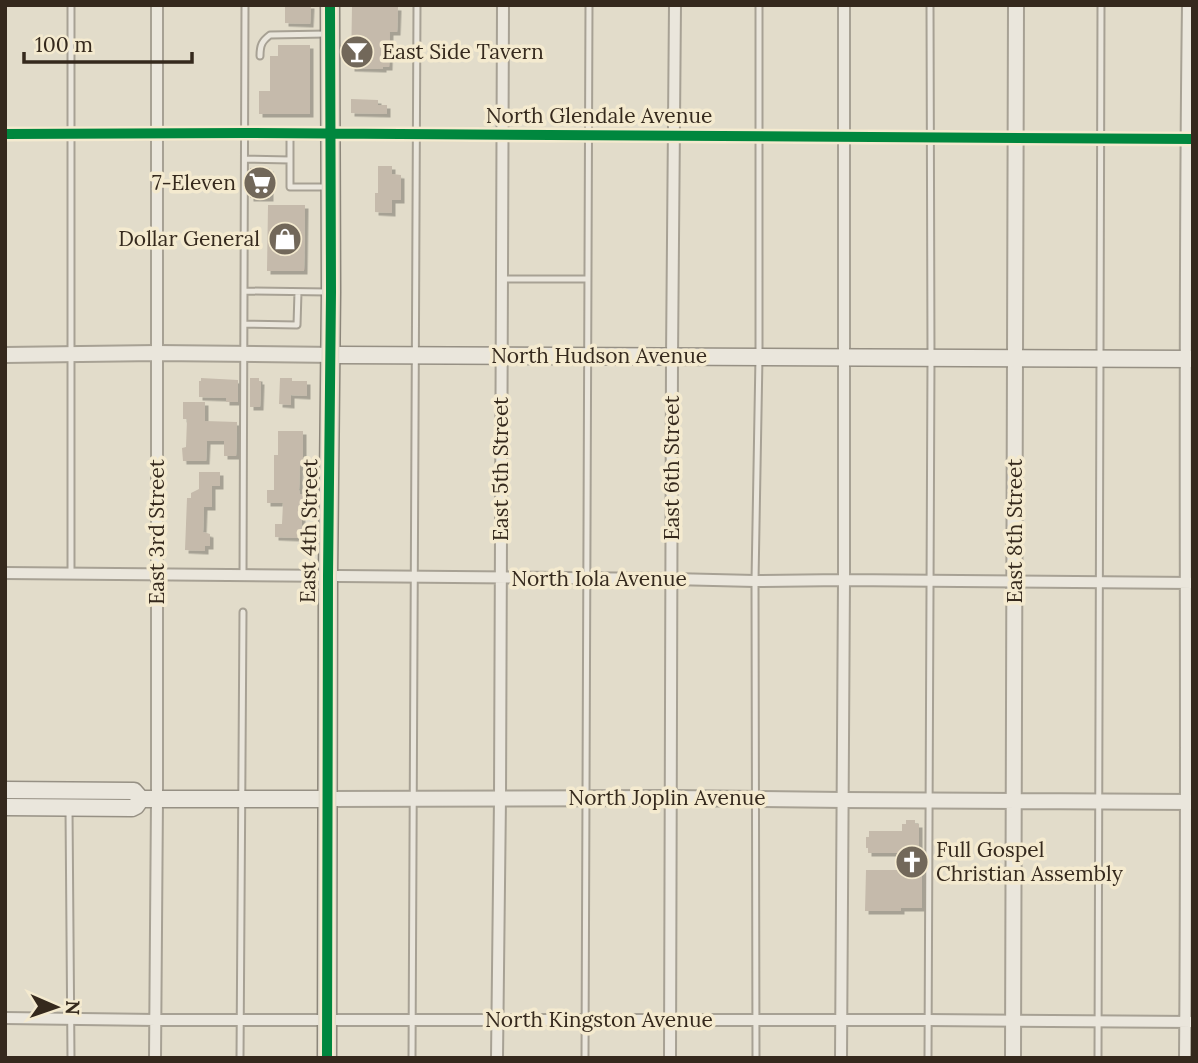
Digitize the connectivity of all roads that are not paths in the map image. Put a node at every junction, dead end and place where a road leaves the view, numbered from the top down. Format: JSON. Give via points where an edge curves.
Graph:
{"nodes":[{"id":1,"x":71,"y":5,"type":"edge"},
{"id":2,"x":157,"y":5,"type":"edge"},
{"id":3,"x":245,"y":5,"type":"edge"},
{"id":4,"x":330,"y":5,"type":"edge"},
{"id":5,"x":417,"y":5,"type":"edge"},
{"id":6,"x":503,"y":5,"type":"edge"},
{"id":7,"x":589,"y":5,"type":"edge"},
{"id":8,"x":675,"y":5,"type":"edge"},
{"id":9,"x":759,"y":5,"type":"edge"},
{"id":10,"x":844,"y":5,"type":"edge"},
{"id":11,"x":930,"y":5,"type":"edge"},
{"id":12,"x":1016,"y":5,"type":"edge"},
{"id":13,"x":1101,"y":5,"type":"edge"},
{"id":14,"x":1188,"y":5,"type":"edge"},
{"id":15,"x":330,"y":34,"type":"junction"},
{"id":16,"x":260,"y":56,"type":"dead end"},
{"id":17,"x":246,"y":132,"type":"junction"},
{"id":18,"x":156,"y":133,"type":"junction"},
{"id":19,"x":5,"y":134,"type":"edge"},
{"id":20,"x":71,"y":134,"type":"junction"},
{"id":21,"x":290,"y":134,"type":"junction"},
{"id":22,"x":330,"y":134,"type":"junction"},
{"id":23,"x":416,"y":135,"type":"junction"},
{"id":24,"x":502,"y":135,"type":"junction"},
{"id":25,"x":588,"y":136,"type":"junction"},
{"id":26,"x":674,"y":136,"type":"junction"},
{"id":27,"x":758,"y":136,"type":"junction"},
{"id":28,"x":844,"y":136,"type":"junction"},
{"id":29,"x":930,"y":136,"type":"junction"},
{"id":30,"x":1015,"y":138,"type":"junction"},
{"id":31,"x":1100,"y":138,"type":"junction"},
{"id":32,"x":1189,"y":139,"type":"edge"},
{"id":33,"x":245,"y":159,"type":"junction"},
{"id":34,"x":290,"y":160,"type":"junction"},
{"id":35,"x":330,"y":187,"type":"junction"},
{"id":36,"x":502,"y":279,"type":"junction"},
{"id":37,"x":587,"y":279,"type":"junction"},
{"id":38,"x":245,"y":291,"type":"junction"},
{"id":39,"x":298,"y":292,"type":"junction"},
{"id":40,"x":331,"y":292,"type":"junction"},
{"id":41,"x":244,"y":324,"type":"junction"},
{"id":42,"x":157,"y":353,"type":"junction"},
{"id":43,"x":71,"y":354,"type":"junction"},
{"id":44,"x":244,"y":354,"type":"junction"},
{"id":45,"x":5,"y":355,"type":"edge"},
{"id":46,"x":334,"y":355,"type":"junction"},
{"id":47,"x":414,"y":356,"type":"junction"},
{"id":48,"x":502,"y":356,"type":"junction"},
{"id":49,"x":587,"y":357,"type":"junction"},
{"id":50,"x":672,"y":357,"type":"junction"},
{"id":51,"x":758,"y":357,"type":"junction"},
{"id":52,"x":844,"y":357,"type":"junction"},
{"id":53,"x":931,"y":358,"type":"junction"},
{"id":54,"x":1014,"y":358,"type":"junction"},
{"id":55,"x":1101,"y":359,"type":"junction"},
{"id":56,"x":1189,"y":359,"type":"edge"},
{"id":57,"x":5,"y":573,"type":"edge"},
{"id":58,"x":71,"y":573,"type":"junction"},
{"id":59,"x":157,"y":574,"type":"junction"},
{"id":60,"x":243,"y":576,"type":"junction"},
{"id":61,"x":328,"y":577,"type":"junction"},
{"id":62,"x":413,"y":578,"type":"junction"},
{"id":63,"x":501,"y":578,"type":"junction"},
{"id":64,"x":586,"y":578,"type":"junction"},
{"id":65,"x":671,"y":579,"type":"junction"},
{"id":66,"x":844,"y":580,"type":"junction"},
{"id":67,"x":930,"y":580,"type":"junction"},
{"id":68,"x":755,"y":581,"type":"junction"},
{"id":69,"x":1015,"y":581,"type":"junction"},
{"id":70,"x":1100,"y":582,"type":"junction"},
{"id":71,"x":1190,"y":583,"type":"edge"},
{"id":72,"x":243,"y":612,"type":"dead end"},
{"id":73,"x":5,"y":790,"type":"edge"},
{"id":74,"x":671,"y":797,"type":"junction"},
{"id":75,"x":500,"y":798,"type":"junction"},
{"id":76,"x":586,"y":798,"type":"junction"},
{"id":77,"x":757,"y":798,"type":"junction"},
{"id":78,"x":149,"y":799,"type":"junction"},
{"id":79,"x":327,"y":799,"type":"junction"},
{"id":80,"x":413,"y":799,"type":"junction"},
{"id":81,"x":243,"y":800,"type":"junction"},
{"id":82,"x":843,"y":800,"type":"junction"},
{"id":83,"x":929,"y":800,"type":"junction"},
{"id":84,"x":1014,"y":800,"type":"junction"},
{"id":85,"x":1099,"y":801,"type":"junction"},
{"id":86,"x":1189,"y":802,"type":"edge"},
{"id":87,"x":5,"y":807,"type":"edge"},
{"id":88,"x":69,"y":807,"type":"junction"},
{"id":89,"x":5,"y":1018,"type":"edge"},
{"id":90,"x":71,"y":1019,"type":"junction"},
{"id":91,"x":327,"y":1019,"type":"junction"},
{"id":92,"x":412,"y":1019,"type":"junction"},
{"id":93,"x":496,"y":1019,"type":"junction"},
{"id":94,"x":155,"y":1020,"type":"junction"},
{"id":95,"x":240,"y":1020,"type":"junction"},
{"id":96,"x":585,"y":1020,"type":"junction"},
{"id":97,"x":671,"y":1020,"type":"junction"},
{"id":98,"x":928,"y":1020,"type":"junction"},
{"id":99,"x":756,"y":1021,"type":"junction"},
{"id":100,"x":841,"y":1021,"type":"junction"},
{"id":101,"x":1013,"y":1021,"type":"junction"},
{"id":102,"x":1099,"y":1021,"type":"junction"},
{"id":103,"x":1189,"y":1022,"type":"edge"},
{"id":104,"x":71,"y":1058,"type":"edge"},
{"id":105,"x":155,"y":1058,"type":"edge"},
{"id":106,"x":240,"y":1058,"type":"edge"},
{"id":107,"x":327,"y":1058,"type":"edge"},
{"id":108,"x":412,"y":1058,"type":"edge"},
{"id":109,"x":497,"y":1058,"type":"edge"},
{"id":110,"x":585,"y":1058,"type":"edge"},
{"id":111,"x":670,"y":1058,"type":"edge"},
{"id":112,"x":756,"y":1058,"type":"edge"},
{"id":113,"x":841,"y":1058,"type":"edge"},
{"id":114,"x":928,"y":1058,"type":"edge"},
{"id":115,"x":1013,"y":1058,"type":"edge"},
{"id":116,"x":1098,"y":1058,"type":"edge"},
{"id":117,"x":1185,"y":1058,"type":"edge"}],
"edges":[{"from":1,"to":20,"type":"lane"},
{"from":2,"to":18,"type":"street","name":"East 3rd Street"},
{"from":3,"to":17,"type":"lane"},
{"from":4,"to":15,"type":"main road","name":"East 4th Street"},
{"from":5,"to":23,"type":"lane"},
{"from":6,"to":24,"type":"street","name":"East 5th Street"},
{"from":7,"to":25,"type":"lane"},
{"from":8,"to":26,"type":"street","name":"East 6th Street"},
{"from":9,"to":27,"type":"lane"},
{"from":10,"to":28,"type":"street"},
{"from":11,"to":29,"type":"lane"},
{"from":12,"to":30,"type":"street","name":"East 8th Street"},
{"from":13,"to":31,"type":"lane"},
{"from":14,"to":32,"type":"street"},
{"from":15,"to":16,"type":"lane","via":[[270,35],[263,40]]},
{"from":15,"to":22,"type":"main road","name":"East 4th Street"},
{"from":17,"to":18,"type":"street","name":"North Glendale Avenue"},
{"from":17,"to":21,"type":"street","name":"North Glendale Avenue"},
{"from":17,"to":33,"type":"lane"},
{"from":18,"to":20,"type":"street","name":"North Glendale Avenue"},
{"from":18,"to":42,"type":"street","name":"East 3rd Street"},
{"from":19,"to":20,"type":"street","name":"North Glendale Avenue"},
{"from":20,"to":43,"type":"lane"},
{"from":21,"to":22,"type":"street","name":"North Glendale Avenue"},
{"from":21,"to":34,"type":"lane"},
{"from":22,"to":23,"type":"street","name":"North Glendale Avenue"},
{"from":22,"to":35,"type":"main road","name":"East 4th Street"},
{"from":23,"to":24,"type":"street","name":"North Glendale Avenue"},
{"from":23,"to":47,"type":"lane"},
{"from":24,"to":25,"type":"street","name":"North Glendale Avenue"},
{"from":24,"to":36,"type":"street","name":"East 5th Street"},
{"from":25,"to":26,"type":"street","name":"North Glendale Avenue"},
{"from":25,"to":37,"type":"lane"},
{"from":26,"to":27,"type":"street","name":"North Glendale Avenue"},
{"from":26,"to":50,"type":"street","name":"East 6th Street"},
{"from":27,"to":28,"type":"street","name":"North Glendale Avenue"},
{"from":27,"to":51,"type":"lane"},
{"from":28,"to":29,"type":"street","name":"North Glendale Avenue"},
{"from":28,"to":52,"type":"street"},
{"from":29,"to":30,"type":"street","name":"North Glendale Avenue"},
{"from":29,"to":53,"type":"lane"},
{"from":30,"to":31,"type":"street","name":"North Glendale Avenue"},
{"from":30,"to":54,"type":"street","name":"East 8th Street"},
{"from":31,"to":32,"type":"street","name":"North Glendale Avenue"},
{"from":31,"to":55,"type":"lane"},
{"from":32,"to":56,"type":"street"},
{"from":33,"to":34,"type":"lane"},
{"from":33,"to":38,"type":"lane"},
{"from":34,"to":35,"type":"lane","via":[[290,187]]},
{"from":35,"to":40,"type":"main road","name":"East 4th Street"},
{"from":36,"to":37,"type":"lane"},
{"from":36,"to":48,"type":"street","name":"East 5th Street"},
{"from":37,"to":49,"type":"lane"},
{"from":38,"to":39,"type":"lane"},
{"from":38,"to":41,"type":"lane"},
{"from":39,"to":40,"type":"lane"},
{"from":39,"to":41,"type":"lane","via":[[297,325]]},
{"from":40,"to":46,"type":"main road","name":"East 4th Street"},
{"from":41,"to":44,"type":"lane"},
{"from":42,"to":43,"type":"street","name":"North Hudson Avenue"},
{"from":42,"to":44,"type":"street","name":"North Hudson Avenue"},
{"from":42,"to":59,"type":"street","name":"East 3rd Street"},
{"from":43,"to":45,"type":"street","name":"North Hudson Avenue"},
{"from":43,"to":58,"type":"lane"},
{"from":44,"to":46,"type":"street","name":"North Hudson Avenue"},
{"from":44,"to":60,"type":"lane"},
{"from":46,"to":47,"type":"main road","name":"North Hudson Avenue"},
{"from":46,"to":61,"type":"main road","name":"East 4th Street"},
{"from":47,"to":48,"type":"main road","name":"North Hudson Avenue"},
{"from":47,"to":62,"type":"lane"},
{"from":48,"to":49,"type":"main road","name":"North Hudson Avenue"},
{"from":48,"to":63,"type":"street","name":"East 5th Street"},
{"from":49,"to":50,"type":"main road","name":"North Hudson Avenue"},
{"from":49,"to":64,"type":"lane"},
{"from":50,"to":51,"type":"main road","name":"North Hudson Avenue"},
{"from":50,"to":65,"type":"street","name":"East 6th Street"},
{"from":51,"to":52,"type":"main road","name":"North Hudson Avenue"},
{"from":51,"to":68,"type":"lane"},
{"from":52,"to":53,"type":"main road","name":"North Hudson Avenue"},
{"from":52,"to":66,"type":"street"},
{"from":53,"to":54,"type":"main road","name":"North Hudson Avenue"},
{"from":53,"to":67,"type":"lane"},
{"from":54,"to":55,"type":"main road","name":"North Hudson Avenue"},
{"from":54,"to":69,"type":"street","name":"East 8th Street"},
{"from":55,"to":56,"type":"main road","name":"North Hudson Avenue"},
{"from":55,"to":70,"type":"lane"},
{"from":56,"to":71,"type":"street"},
{"from":57,"to":58,"type":"street","name":"North Iola Avenue"},
{"from":58,"to":59,"type":"street","name":"North Iola Avenue"},
{"from":59,"to":60,"type":"street","name":"North Iola Avenue"},
{"from":59,"to":78,"type":"street","name":"East 3rd Street"},
{"from":60,"to":61,"type":"street","name":"North Iola Avenue"},
{"from":61,"to":62,"type":"street","name":"North Iola Avenue"},
{"from":61,"to":79,"type":"main road","name":"East 4th Street"},
{"from":62,"to":63,"type":"street","name":"North Iola Avenue"},
{"from":62,"to":80,"type":"lane"},
{"from":63,"to":64,"type":"street","name":"North Iola Avenue"},
{"from":63,"to":75,"type":"street","name":"East 5th Street"},
{"from":64,"to":65,"type":"street","name":"North Iola Avenue"},
{"from":64,"to":76,"type":"lane"},
{"from":65,"to":68,"type":"street","name":"North Iola Avenue"},
{"from":65,"to":74,"type":"street","name":"East 6th Street"},
{"from":66,"to":67,"type":"street","name":"North Iola Avenue"},
{"from":66,"to":68,"type":"street","name":"North Iola Avenue"},
{"from":66,"to":82,"type":"street"},
{"from":67,"to":69,"type":"street","name":"North Iola Avenue"},
{"from":67,"to":83,"type":"lane"},
{"from":68,"to":77,"type":"lane"},
{"from":69,"to":70,"type":"street","name":"North Iola Avenue"},
{"from":69,"to":84,"type":"street","name":"East 8th Street"},
{"from":70,"to":71,"type":"street","name":"North Iola Avenue"},
{"from":70,"to":85,"type":"lane"},
{"from":71,"to":86,"type":"street"},
{"from":72,"to":81,"type":"lane"},
{"from":73,"to":78,"type":"main road","name":"North Joplin Avenue","via":[[134,791]]},
{"from":74,"to":76,"type":"street","name":"North Joplin Avenue"},
{"from":74,"to":77,"type":"street","name":"North Joplin Avenue"},
{"from":74,"to":97,"type":"street","name":"East 6th Street"},
{"from":75,"to":76,"type":"street","name":"North Joplin Avenue"},
{"from":75,"to":80,"type":"street","name":"North Joplin Avenue"},
{"from":75,"to":93,"type":"street","name":"East 5th Street"},
{"from":76,"to":96,"type":"lane"},
{"from":77,"to":82,"type":"street","name":"North Joplin Avenue"},
{"from":77,"to":99,"type":"lane"},
{"from":78,"to":81,"type":"main road","name":"North Joplin Avenue"},
{"from":78,"to":88,"type":"main road","name":"North Joplin Avenue","via":[[132,808]]},
{"from":78,"to":94,"type":"street","name":"East 3rd Street"},
{"from":79,"to":80,"type":"street","name":"North Joplin Avenue"},
{"from":79,"to":81,"type":"main road","name":"North Joplin Avenue"},
{"from":79,"to":91,"type":"main road","name":"East 4th Street"},
{"from":80,"to":92,"type":"lane"},
{"from":81,"to":95,"type":"lane"},
{"from":82,"to":83,"type":"street","name":"North Joplin Avenue"},
{"from":82,"to":100,"type":"street"},
{"from":83,"to":84,"type":"street","name":"North Joplin Avenue"},
{"from":83,"to":98,"type":"lane"},
{"from":84,"to":85,"type":"street","name":"North Joplin Avenue"},
{"from":84,"to":101,"type":"street","name":"East 8th Street"},
{"from":85,"to":86,"type":"street","name":"North Joplin Avenue"},
{"from":85,"to":102,"type":"lane"},
{"from":86,"to":103,"type":"street"},
{"from":87,"to":88,"type":"main road","name":"North Joplin Avenue"},
{"from":88,"to":90,"type":"lane"},
{"from":89,"to":90,"type":"street","name":"North Kingston Avenue"},
{"from":90,"to":94,"type":"street","name":"North Kingston Avenue"},
{"from":90,"to":104,"type":"lane"},
{"from":91,"to":92,"type":"street","name":"North Kingston Avenue"},
{"from":91,"to":95,"type":"street","name":"North Kingston Avenue"},
{"from":91,"to":107,"type":"main road","name":"East 4th Street"},
{"from":92,"to":93,"type":"street","name":"North Kingston Avenue"},
{"from":92,"to":108,"type":"lane"},
{"from":93,"to":96,"type":"street","name":"North Kingston Avenue"},
{"from":93,"to":109,"type":"street","name":"East 5th Street"},
{"from":94,"to":95,"type":"street","name":"North Kingston Avenue"},
{"from":94,"to":105,"type":"street","name":"East 3rd Street"},
{"from":95,"to":106,"type":"lane"},
{"from":96,"to":97,"type":"street","name":"North Kingston Avenue"},
{"from":96,"to":110,"type":"lane"},
{"from":97,"to":99,"type":"street","name":"North Kingston Avenue"},
{"from":97,"to":111,"type":"street","name":"East 6th Street"},
{"from":98,"to":100,"type":"street","name":"North Kingston Avenue"},
{"from":98,"to":101,"type":"street","name":"North Kingston Avenue"},
{"from":98,"to":114,"type":"lane"},
{"from":99,"to":100,"type":"street","name":"North Kingston Avenue"},
{"from":99,"to":112,"type":"lane"},
{"from":100,"to":113,"type":"street"},
{"from":101,"to":102,"type":"street","name":"North Kingston Avenue"},
{"from":101,"to":115,"type":"street","name":"East 8th Street"},
{"from":102,"to":103,"type":"street","name":"North Kingston Avenue"},
{"from":102,"to":116,"type":"lane"},
{"from":103,"to":117,"type":"street"}]}
